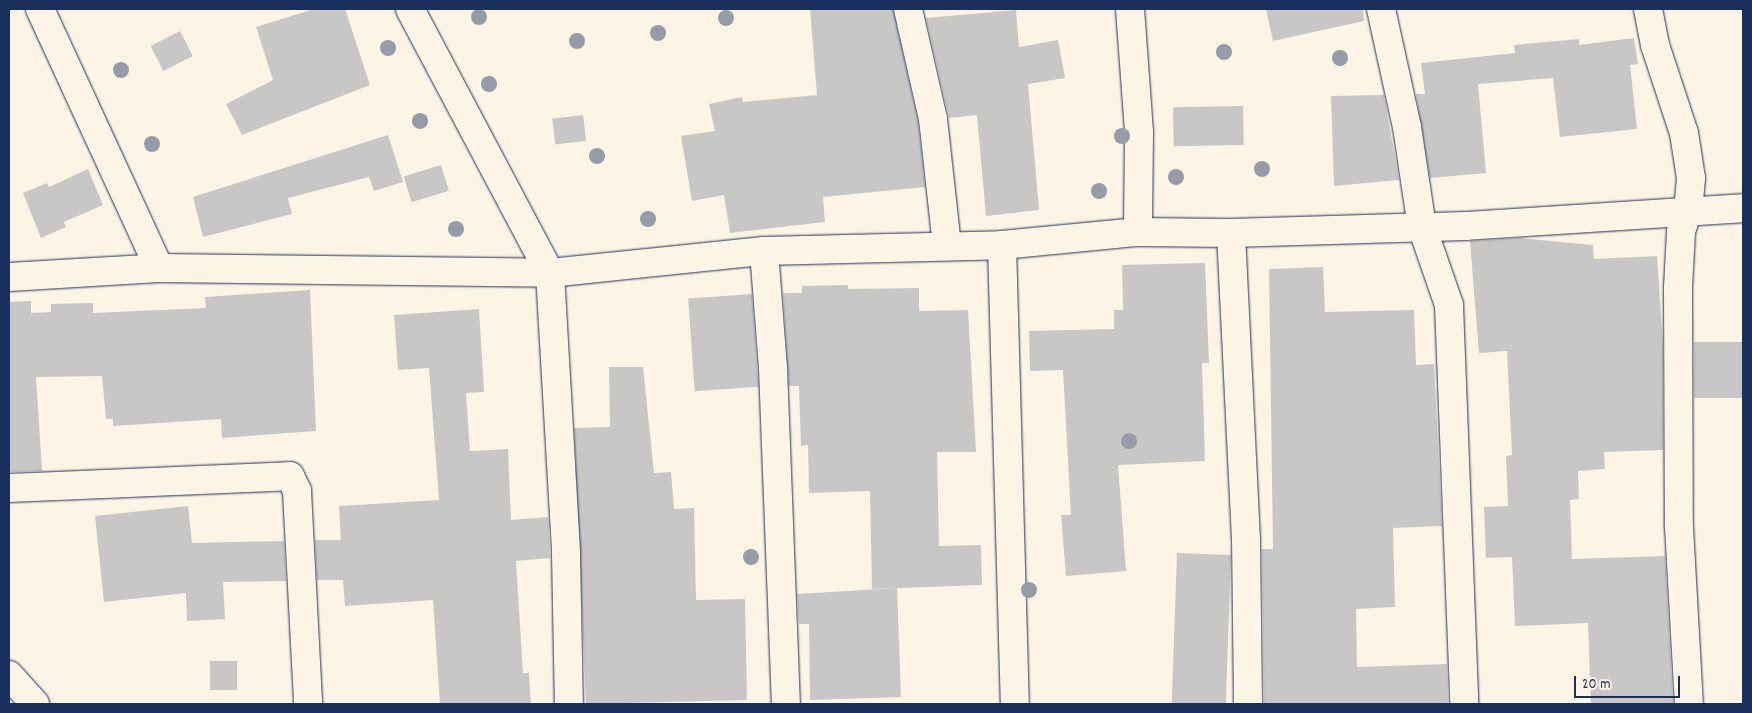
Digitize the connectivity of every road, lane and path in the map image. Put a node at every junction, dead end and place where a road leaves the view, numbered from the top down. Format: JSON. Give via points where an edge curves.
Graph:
{"nodes":[{"id":1,"x":40,"y":9,"type":"edge"},
{"id":2,"x":410,"y":9,"type":"edge"},
{"id":3,"x":908,"y":9,"type":"edge"},
{"id":4,"x":1130,"y":9,"type":"edge"},
{"id":5,"x":1381,"y":9,"type":"edge"},
{"id":6,"x":1648,"y":9,"type":"edge"},
{"id":7,"x":1743,"y":208,"type":"edge"},
{"id":8,"x":1688,"y":210,"type":"junction"},
{"id":9,"x":1422,"y":227,"type":"junction"},
{"id":10,"x":1138,"y":232,"type":"junction"},
{"id":11,"x":1231,"y":233,"type":"junction"},
{"id":12,"x":1002,"y":245,"type":"junction"},
{"id":13,"x":947,"y":246,"type":"junction"},
{"id":14,"x":764,"y":251,"type":"junction"},
{"id":15,"x":159,"y":268,"type":"junction"},
{"id":16,"x":550,"y":273,"type":"junction"},
{"id":17,"x":9,"y":278,"type":"edge"},
{"id":18,"x":9,"y":488,"type":"edge"},
{"id":19,"x":9,"y":674,"type":"edge"},
{"id":20,"x":35,"y":704,"type":"edge"},
{"id":21,"x":308,"y":704,"type":"edge"},
{"id":22,"x":569,"y":704,"type":"edge"},
{"id":23,"x":786,"y":704,"type":"edge"},
{"id":24,"x":1016,"y":704,"type":"edge"},
{"id":25,"x":1248,"y":704,"type":"edge"},
{"id":26,"x":1464,"y":704,"type":"edge"},
{"id":27,"x":1689,"y":704,"type":"edge"}],
"edges":[{"from":1,"to":15,"type":"street"},
{"from":2,"to":16,"type":"street"},
{"from":3,"to":13,"type":"street","via":[[933,118]]},
{"from":4,"to":10,"type":"street","via":[[1140,133]]},
{"from":5,"to":9,"type":"street","via":[[1406,127]]},
{"from":6,"to":8,"type":"street","via":[[1655,46],[1684,133],[1691,178]]},
{"from":7,"to":8,"type":"street"},
{"from":8,"to":9,"type":"street"},
{"from":8,"to":27,"type":"street","via":[[1681,232],[1678,296],[1679,527]]},
{"from":9,"to":11,"type":"street"},
{"from":9,"to":26,"type":"street","via":[[1449,305]]},
{"from":10,"to":11,"type":"street"},
{"from":10,"to":12,"type":"street"},
{"from":11,"to":25,"type":"street","via":[[1246,539]]},
{"from":12,"to":13,"type":"street"},
{"from":12,"to":24,"type":"street"},
{"from":13,"to":14,"type":"street"},
{"from":14,"to":16,"type":"street"},
{"from":14,"to":23,"type":"street"},
{"from":15,"to":16,"type":"street"},
{"from":15,"to":17,"type":"street"},
{"from":16,"to":22,"type":"street","via":[[566,554]]},
{"from":18,"to":21,"type":"street","via":[[290,476],[297,491]]},
{"from":19,"to":20,"type":"street"}]}
